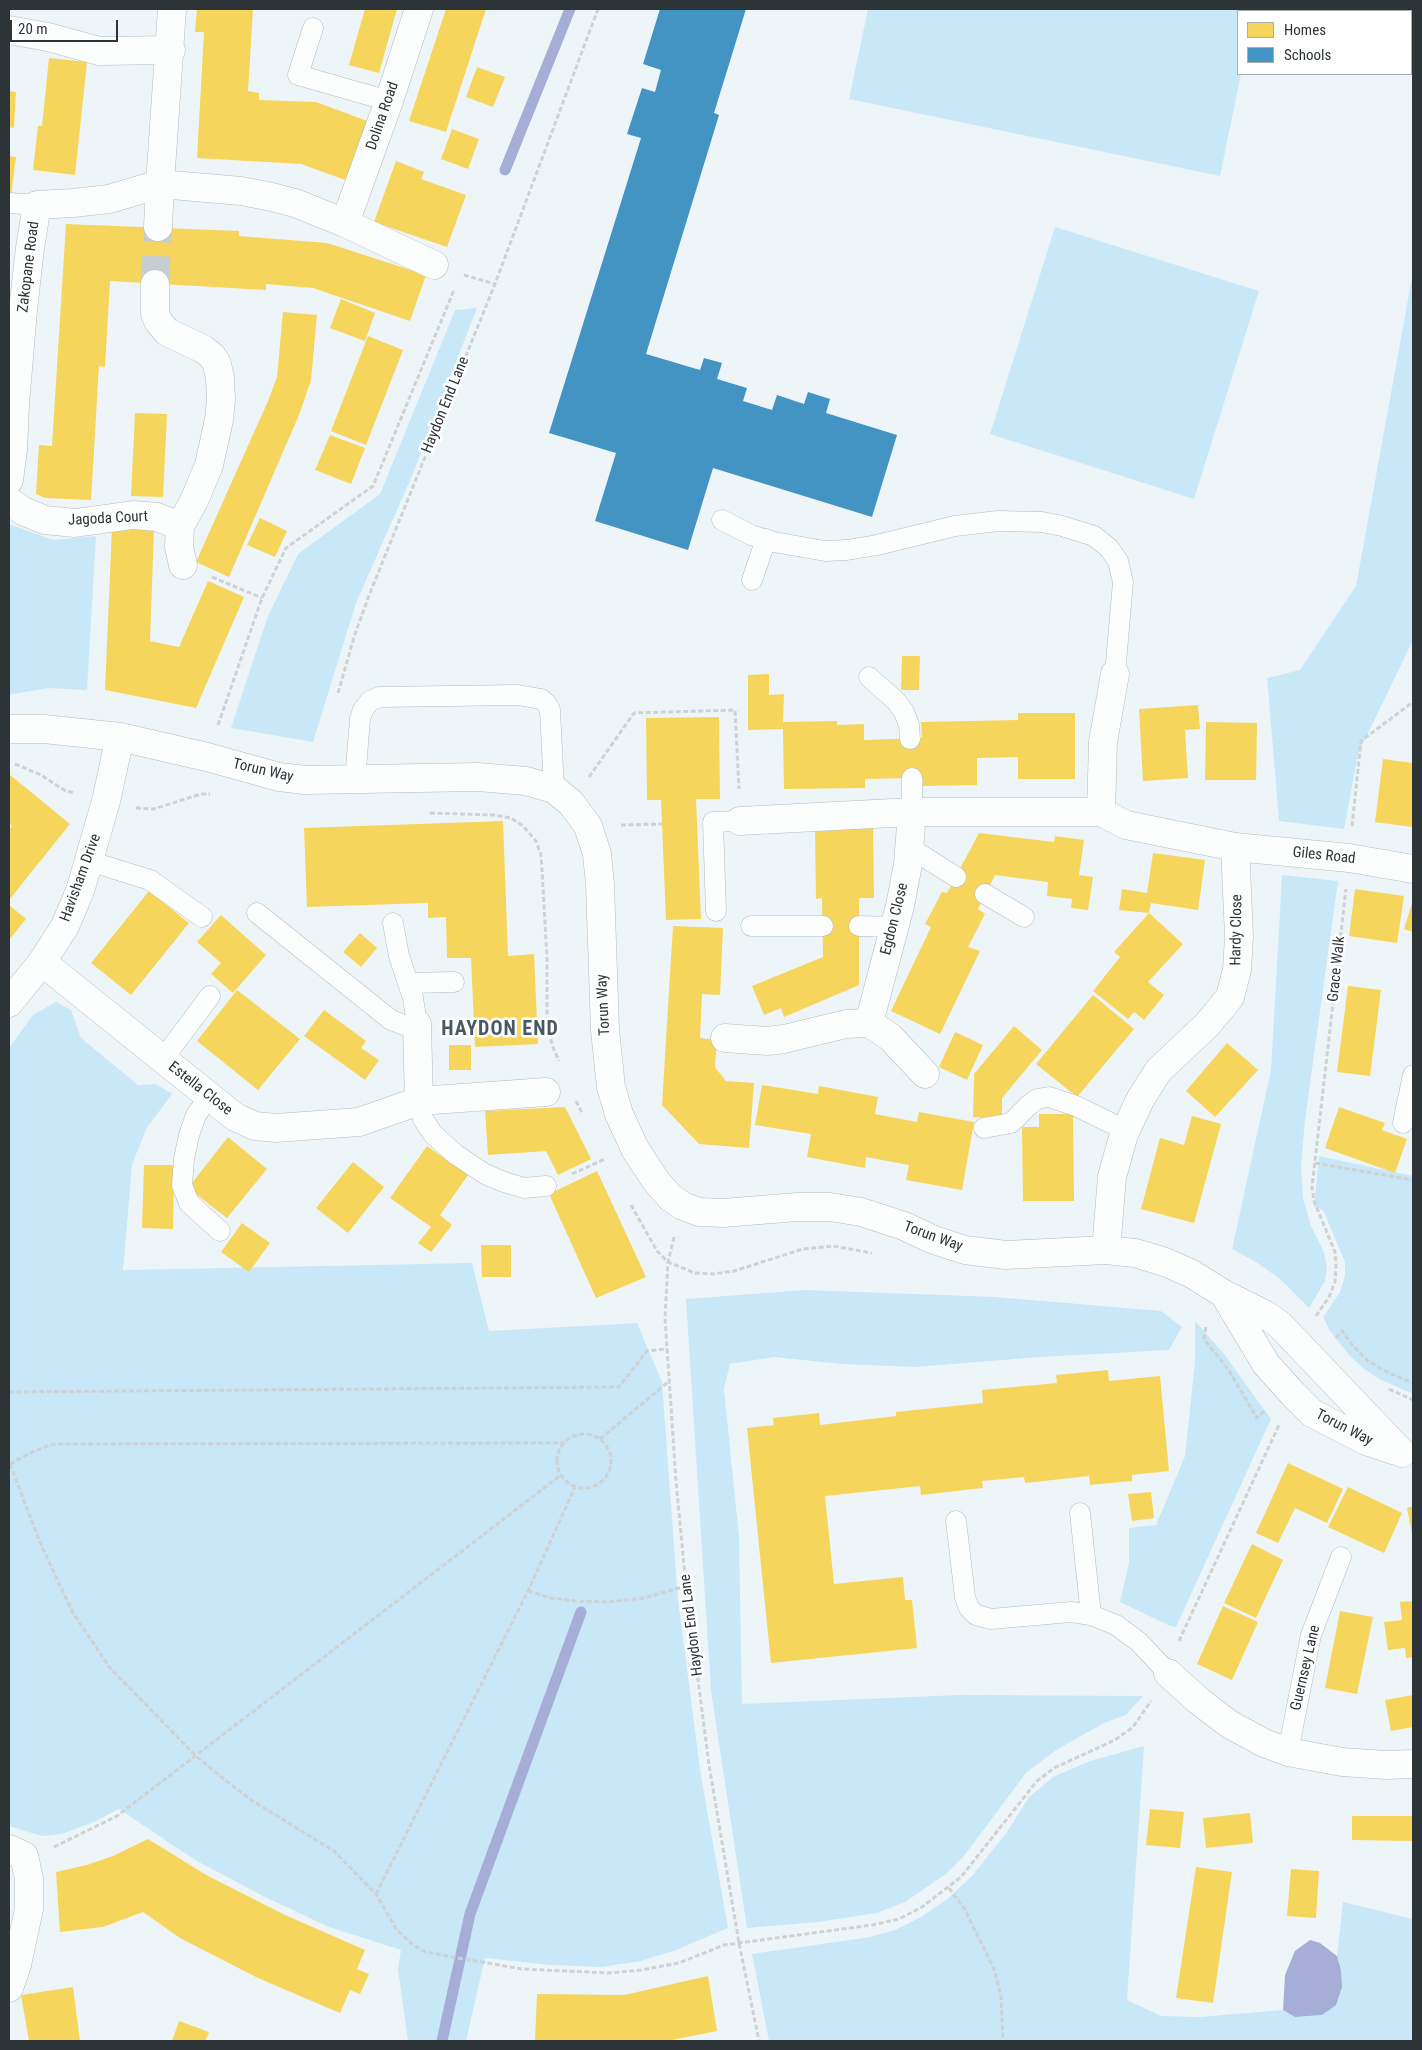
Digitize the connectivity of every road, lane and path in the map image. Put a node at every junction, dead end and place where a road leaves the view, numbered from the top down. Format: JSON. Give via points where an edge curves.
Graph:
{"nodes":[{"id":1,"x":172,"y":9,"type":"edge"},
{"id":2,"x":418,"y":9,"type":"edge"},
{"id":3,"x":598,"y":9,"type":"edge"},
{"id":4,"x":313,"y":28,"type":"dead end"},
{"id":5,"x":9,"y":30,"type":"edge"},
{"id":6,"x":171,"y":50,"type":"junction"},
{"id":7,"x":389,"y":101,"type":"junction"},
{"id":8,"x":160,"y":184,"type":"junction"},
{"id":9,"x":10,"y":202,"type":"dead end"},
{"id":10,"x":37,"y":204,"type":"junction"},
{"id":11,"x":345,"y":223,"type":"junction"},
{"id":12,"x":158,"y":227,"type":"tunnel mouth"},
{"id":13,"x":434,"y":265,"type":"dead end"},
{"id":14,"x":155,"y":284,"type":"tunnel mouth"},
{"id":15,"x":457,"y":284,"type":"dead end"},
{"id":16,"x":16,"y":309,"type":"edge"},
{"id":17,"x":9,"y":480,"type":"edge"},
{"id":18,"x":9,"y":501,"type":"edge"},
{"id":19,"x":722,"y":520,"type":"dead end"},
{"id":20,"x":180,"y":526,"type":"junction"},
{"id":21,"x":766,"y":539,"type":"junction"},
{"id":22,"x":182,"y":565,"type":"joint"},
{"id":23,"x":752,"y":580,"type":"dead end"},
{"id":24,"x":262,"y":598,"type":"junction"},
{"id":25,"x":1115,"y":674,"type":"joint"},
{"id":26,"x":870,"y":677,"type":"dead end"},
{"id":27,"x":338,"y":696,"type":"dead end"},
{"id":28,"x":1413,"y":702,"type":"edge"},
{"id":29,"x":9,"y":729,"type":"edge"},
{"id":30,"x":120,"y":737,"type":"junction"},
{"id":31,"x":910,"y":739,"type":"dead end"},
{"id":32,"x":207,"y":756,"type":"junction"},
{"id":33,"x":9,"y":761,"type":"edge"},
{"id":34,"x":912,"y":778,"type":"dead end"},
{"id":35,"x":355,"y":781,"type":"junction"},
{"id":36,"x":215,"y":794,"type":"dead end"},
{"id":37,"x":563,"y":796,"type":"junction"},
{"id":38,"x":106,"y":801,"type":"junction"},
{"id":39,"x":912,"y":812,"type":"junction"},
{"id":40,"x":1101,"y":812,"type":"junction"},
{"id":41,"x":426,"y":813,"type":"dead end"},
{"id":42,"x":740,"y":821,"type":"junction"},
{"id":43,"x":1235,"y":847,"type":"junction"},
{"id":44,"x":910,"y":848,"type":"junction"},
{"id":45,"x":1349,"y":858,"type":"junction"},
{"id":46,"x":90,"y":861,"type":"junction"},
{"id":47,"x":1413,"y":869,"type":"edge"},
{"id":48,"x":956,"y":877,"type":"dead end"},
{"id":49,"x":985,"y":894,"type":"dead end"},
{"id":50,"x":716,"y":911,"type":"dead end"},
{"id":51,"x":257,"y":912,"type":"dead end"},
{"id":52,"x":202,"y":917,"type":"dead end"},
{"id":53,"x":1024,"y":918,"type":"dead end"},
{"id":54,"x":393,"y":924,"type":"dead end"},
{"id":55,"x":751,"y":926,"type":"dead end"},
{"id":56,"x":823,"y":926,"type":"dead end"},
{"id":57,"x":859,"y":926,"type":"dead end"},
{"id":58,"x":895,"y":927,"type":"junction"},
{"id":59,"x":42,"y":962,"type":"junction"},
{"id":60,"x":454,"y":982,"type":"dead end"},
{"id":61,"x":408,"y":984,"type":"junction"},
{"id":62,"x":210,"y":996,"type":"dead end"},
{"id":63,"x":9,"y":1002,"type":"edge"},
{"id":64,"x":869,"y":1023,"type":"junction"},
{"id":65,"x":417,"y":1024,"type":"junction"},
{"id":66,"x":725,"y":1038,"type":"dead end"},
{"id":67,"x":163,"y":1060,"type":"junction"},
{"id":68,"x":559,"y":1063,"type":"dead end"},
{"id":69,"x":925,"y":1074,"type":"dead end"},
{"id":70,"x":1413,"y":1075,"type":"edge"},
{"id":71,"x":546,"y":1092,"type":"dead end"},
{"id":72,"x":209,"y":1097,"type":"junction"},
{"id":73,"x":575,"y":1098,"type":"dead end"},
{"id":74,"x":419,"y":1100,"type":"junction"},
{"id":75,"x":583,"y":1115,"type":"dead end"},
{"id":76,"x":1404,"y":1123,"type":"dead end"},
{"id":77,"x":984,"y":1128,"type":"dead end"},
{"id":78,"x":1125,"y":1130,"type":"junction"},
{"id":79,"x":602,"y":1152,"type":"dead end"},
{"id":80,"x":605,"y":1158,"type":"junction"},
{"id":81,"x":1315,"y":1163,"type":"junction"},
{"id":82,"x":610,"y":1166,"type":"dead end"},
{"id":83,"x":1413,"y":1180,"type":"edge"},
{"id":84,"x":546,"y":1186,"type":"joint"},
{"id":85,"x":627,"y":1198,"type":"dead end"},
{"id":86,"x":683,"y":1206,"type":"junction"},
{"id":87,"x":220,"y":1231,"type":"dead end"},
{"id":88,"x":1106,"y":1250,"type":"junction"},
{"id":89,"x":668,"y":1262,"type":"junction"},
{"id":90,"x":1224,"y":1294,"type":"junction"},
{"id":91,"x":1313,"y":1321,"type":"dead end"},
{"id":92,"x":666,"y":1349,"type":"junction"},
{"id":93,"x":668,"y":1382,"type":"junction"},
{"id":94,"x":9,"y":1392,"type":"edge"},
{"id":95,"x":600,"y":1439,"type":"junction"},
{"id":96,"x":564,"y":1443,"type":"junction"},
{"id":97,"x":1408,"y":1456,"type":"edge"},
{"id":98,"x":9,"y":1463,"type":"edge"},
{"id":99,"x":561,"y":1475,"type":"junction"},
{"id":100,"x":575,"y":1487,"type":"junction"},
{"id":101,"x":1080,"y":1513,"type":"dead end"},
{"id":102,"x":956,"y":1521,"type":"dead end"},
{"id":103,"x":1341,"y":1557,"type":"dead end"},
{"id":104,"x":686,"y":1586,"type":"junction"},
{"id":105,"x":528,"y":1591,"type":"junction"},
{"id":106,"x":1091,"y":1615,"type":"junction"},
{"id":107,"x":1168,"y":1673,"type":"joint"},
{"id":108,"x":1288,"y":1752,"type":"junction"},
{"id":109,"x":197,"y":1757,"type":"junction"},
{"id":110,"x":1413,"y":1764,"type":"edge"},
{"id":111,"x":16,"y":1852,"type":"edge"},
{"id":112,"x":376,"y":1894,"type":"junction"},
{"id":113,"x":739,"y":1943,"type":"junction"},
{"id":114,"x":9,"y":1988,"type":"edge"},
{"id":115,"x":759,"y":2041,"type":"edge"},
{"id":116,"x":1003,"y":2041,"type":"edge"}],
"edges":[{"from":1,"to":6,"type":"street"},
{"from":2,"to":7,"type":"street","name":"Dolina Road"},
{"from":3,"to":27,"type":"path","name":"Haydon End Lane","via":[[495,284],[354,634]]},
{"from":4,"to":7,"type":"lane","via":[[298,75]]},
{"from":5,"to":6,"type":"street","via":[[99,51]]},
{"from":6,"to":8,"type":"street"},
{"from":7,"to":11,"type":"street","name":"Dolina Road"},
{"from":8,"to":10,"type":"street","name":"Zakopane Road","via":[[109,199]]},
{"from":8,"to":11,"type":"street","via":[[242,191],[272,197]]},
{"from":8,"to":12,"type":"street"},
{"from":9,"to":10,"type":"lane"},
{"from":10,"to":16,"type":"street","name":"Zakopane Road"},
{"from":11,"to":13,"type":"street"},
{"from":14,"to":20,"type":"street","via":[[158,321],[168,332],[212,356],[220,378],[221,399],[209,465]]},
{"from":15,"to":24,"type":"path","via":[[373,486],[286,548]]},
{"from":16,"to":17,"type":"street","name":"Zakopane Road","via":[[15,404]]},
{"from":18,"to":20,"type":"street","name":"Jagoda Court","via":[[45,520],[74,523],[133,516],[158,517]]},
{"from":19,"to":21,"type":"lane"},
{"from":20,"to":22,"type":"street"},
{"from":21,"to":23,"type":"lane"},
{"from":21,"to":25,"type":"lane","via":[[825,551],[847,550],[955,526],[1022,520],[1062,526],[1094,536],[1109,548],[1118,561],[1123,582]]},
{"from":22,"to":24,"type":"path"},
{"from":24,"to":32,"type":"path"},
{"from":25,"to":40,"type":"street","via":[[1103,742]]},
{"from":26,"to":31,"type":"lane","via":[[904,712]]},
{"from":28,"to":45,"type":"path","name":"Grace Walk","via":[[1361,741]]},
{"from":29,"to":30,"type":"street","name":"Torun Way","via":[[44,729]]},
{"from":30,"to":32,"type":"street","name":"Torun Way"},
{"from":30,"to":38,"type":"street","name":"Havisham Drive"},
{"from":32,"to":35,"type":"street","name":"Torun Way","via":[[279,777]]},
{"from":33,"to":38,"type":"path","via":[[41,775],[64,790]]},
{"from":34,"to":39,"type":"lane"},
{"from":35,"to":37,"type":"street","name":"Torun Way","via":[[478,777],[526,781]]},
{"from":35,"to":37,"type":"lane","via":[[360,719],[370,701],[379,697],[518,695],[541,699],[550,710]]},
{"from":36,"to":38,"type":"path","via":[[200,794],[154,809]]},
{"from":37,"to":42,"type":"path","via":[[634,713],[735,710]]},
{"from":37,"to":86,"type":"street","name":"Torun Way","via":[[588,826],[596,854],[605,1030],[619,1114],[656,1181]]},
{"from":38,"to":46,"type":"street","name":"Havisham Drive"},
{"from":39,"to":40,"type":"street"},
{"from":39,"to":42,"type":"street"},
{"from":39,"to":44,"type":"street","name":"Egdon Close"},
{"from":40,"to":43,"type":"street","via":[[1126,825]]},
{"from":41,"to":68,"type":"path","via":[[511,818],[536,841],[542,870],[547,1017]]},
{"from":42,"to":50,"type":"lane","via":[[713,822]]},
{"from":43,"to":45,"type":"street","name":"Giles Road"},
{"from":43,"to":78,"type":"street","name":"Hardy Close","via":[[1239,936],[1230,996],[1207,1024],[1159,1070]]},
{"from":44,"to":48,"type":"lane"},
{"from":44,"to":58,"type":"street","name":"Egdon Close"},
{"from":45,"to":47,"type":"street","name":"Giles Road"},
{"from":45,"to":81,"type":"path","name":"Grace Walk"},
{"from":46,"to":52,"type":"lane","via":[[150,880]]},
{"from":46,"to":59,"type":"street","name":"Havisham Drive","via":[[65,926]]},
{"from":49,"to":53,"type":"lane"},
{"from":51,"to":65,"type":"lane","via":[[391,1020],[404,1025]]},
{"from":54,"to":61,"type":"lane"},
{"from":55,"to":56,"type":"lane"},
{"from":57,"to":58,"type":"lane"},
{"from":58,"to":64,"type":"street","name":"Egdon Close"},
{"from":59,"to":63,"type":"street","name":"Havisham Drive"},
{"from":59,"to":67,"type":"street","name":"Estella Close"},
{"from":60,"to":61,"type":"lane"},
{"from":61,"to":65,"type":"lane","via":[[414,998]]},
{"from":62,"to":67,"type":"lane"},
{"from":64,"to":66,"type":"street","via":[[846,1024],[767,1041]]},
{"from":64,"to":69,"type":"street","via":[[890,1037]]},
{"from":65,"to":74,"type":"street"},
{"from":67,"to":72,"type":"street","name":"Estella Close"},
{"from":70,"to":76,"type":"lane"},
{"from":71,"to":74,"type":"street","name":"Estella Close"},
{"from":72,"to":74,"type":"street","name":"Estella Close","via":[[235,1117],[255,1126],[276,1128],[359,1122]]},
{"from":72,"to":87,"type":"lane","via":[[196,1115],[189,1135],[182,1185],[189,1204]]},
{"from":73,"to":75,"type":"path"},
{"from":74,"to":84,"type":"lane","via":[[423,1120],[455,1154],[504,1182],[524,1188]]},
{"from":77,"to":78,"type":"lane","via":[[1011,1123],[1037,1099],[1048,1097],[1076,1106]]},
{"from":78,"to":88,"type":"street","name":"Hardy Close","via":[[1112,1177]]},
{"from":79,"to":80,"type":"path"},
{"from":80,"to":82,"type":"path"},
{"from":80,"to":84,"type":"path"},
{"from":81,"to":83,"type":"path"},
{"from":81,"to":91,"type":"path","name":"Grace Walk","via":[[1314,1201],[1335,1252],[1336,1266],[1335,1282],[1329,1297]]},
{"from":85,"to":89,"type":"path","via":[[652,1243]]},
{"from":86,"to":88,"type":"street","name":"Torun Way","via":[[699,1212],[723,1213],[797,1207],[861,1212],[965,1250],[1006,1255]]},
{"from":86,"to":89,"type":"path","name":"Haydon End Lane"},
{"from":88,"to":90,"type":"street","name":"Torun Way","via":[[1136,1253],[1165,1262]]},
{"from":89,"to":92,"type":"path","name":"Haydon End Lane"},
{"from":90,"to":97,"type":"street","name":"Torun Way","via":[[1280,1325]]},
{"from":90,"to":97,"type":"street","name":"Torun Way","via":[[1266,1364],[1307,1408],[1366,1441]]},
{"from":92,"to":93,"type":"path","name":"Haydon End Lane"},
{"from":92,"to":94,"type":"path","via":[[646,1351],[619,1387]]},
{"from":93,"to":95,"type":"path"},
{"from":93,"to":104,"type":"path","name":"Haydon End Lane"},
{"from":95,"to":96,"type":"path","via":[[582,1434]]},
{"from":95,"to":100,"type":"path","via":[[610,1451],[609,1474],[591,1488]]},
{"from":96,"to":98,"type":"path","via":[[59,1444]]},
{"from":96,"to":99,"type":"path","via":[[557,1455]]},
{"from":98,"to":109,"type":"path","via":[[56,1578],[92,1643],[110,1668]]},
{"from":99,"to":100,"type":"path"},
{"from":99,"to":109,"type":"path"},
{"from":100,"to":105,"type":"path"},
{"from":101,"to":106,"type":"lane"},
{"from":102,"to":106,"type":"lane","via":[[965,1597],[976,1615],[991,1619],[1071,1612]]},
{"from":103,"to":108,"type":"lane","name":"Guernsey Lane","via":[[1311,1635]]},
{"from":104,"to":105,"type":"path","via":[[644,1598],[609,1602],[552,1598]]},
{"from":104,"to":113,"type":"path","name":"Haydon End Lane","via":[[709,1765]]},
{"from":105,"to":112,"type":"path"},
{"from":106,"to":107,"type":"lane","via":[[1116,1626],[1139,1642]]},
{"from":107,"to":108,"type":"street","via":[[1229,1724]]},
{"from":108,"to":110,"type":"street","via":[[1342,1762]]},
{"from":109,"to":111,"type":"path","via":[[117,1816],[58,1845]]},
{"from":109,"to":112,"type":"path","via":[[251,1800],[334,1851]]},
{"from":111,"to":114,"type":"street","via":[[29,1880],[29,1909]]},
{"from":112,"to":113,"type":"path","via":[[397,1930],[424,1951],[522,1969],[609,1973],[642,1970],[679,1963],[719,1947]]},
{"from":113,"to":115,"type":"path","name":"Haydon End Lane"},
{"from":113,"to":116,"type":"path","via":[[899,1919],[949,1888],[964,1908],[994,1969],[1001,1996]]}]}
